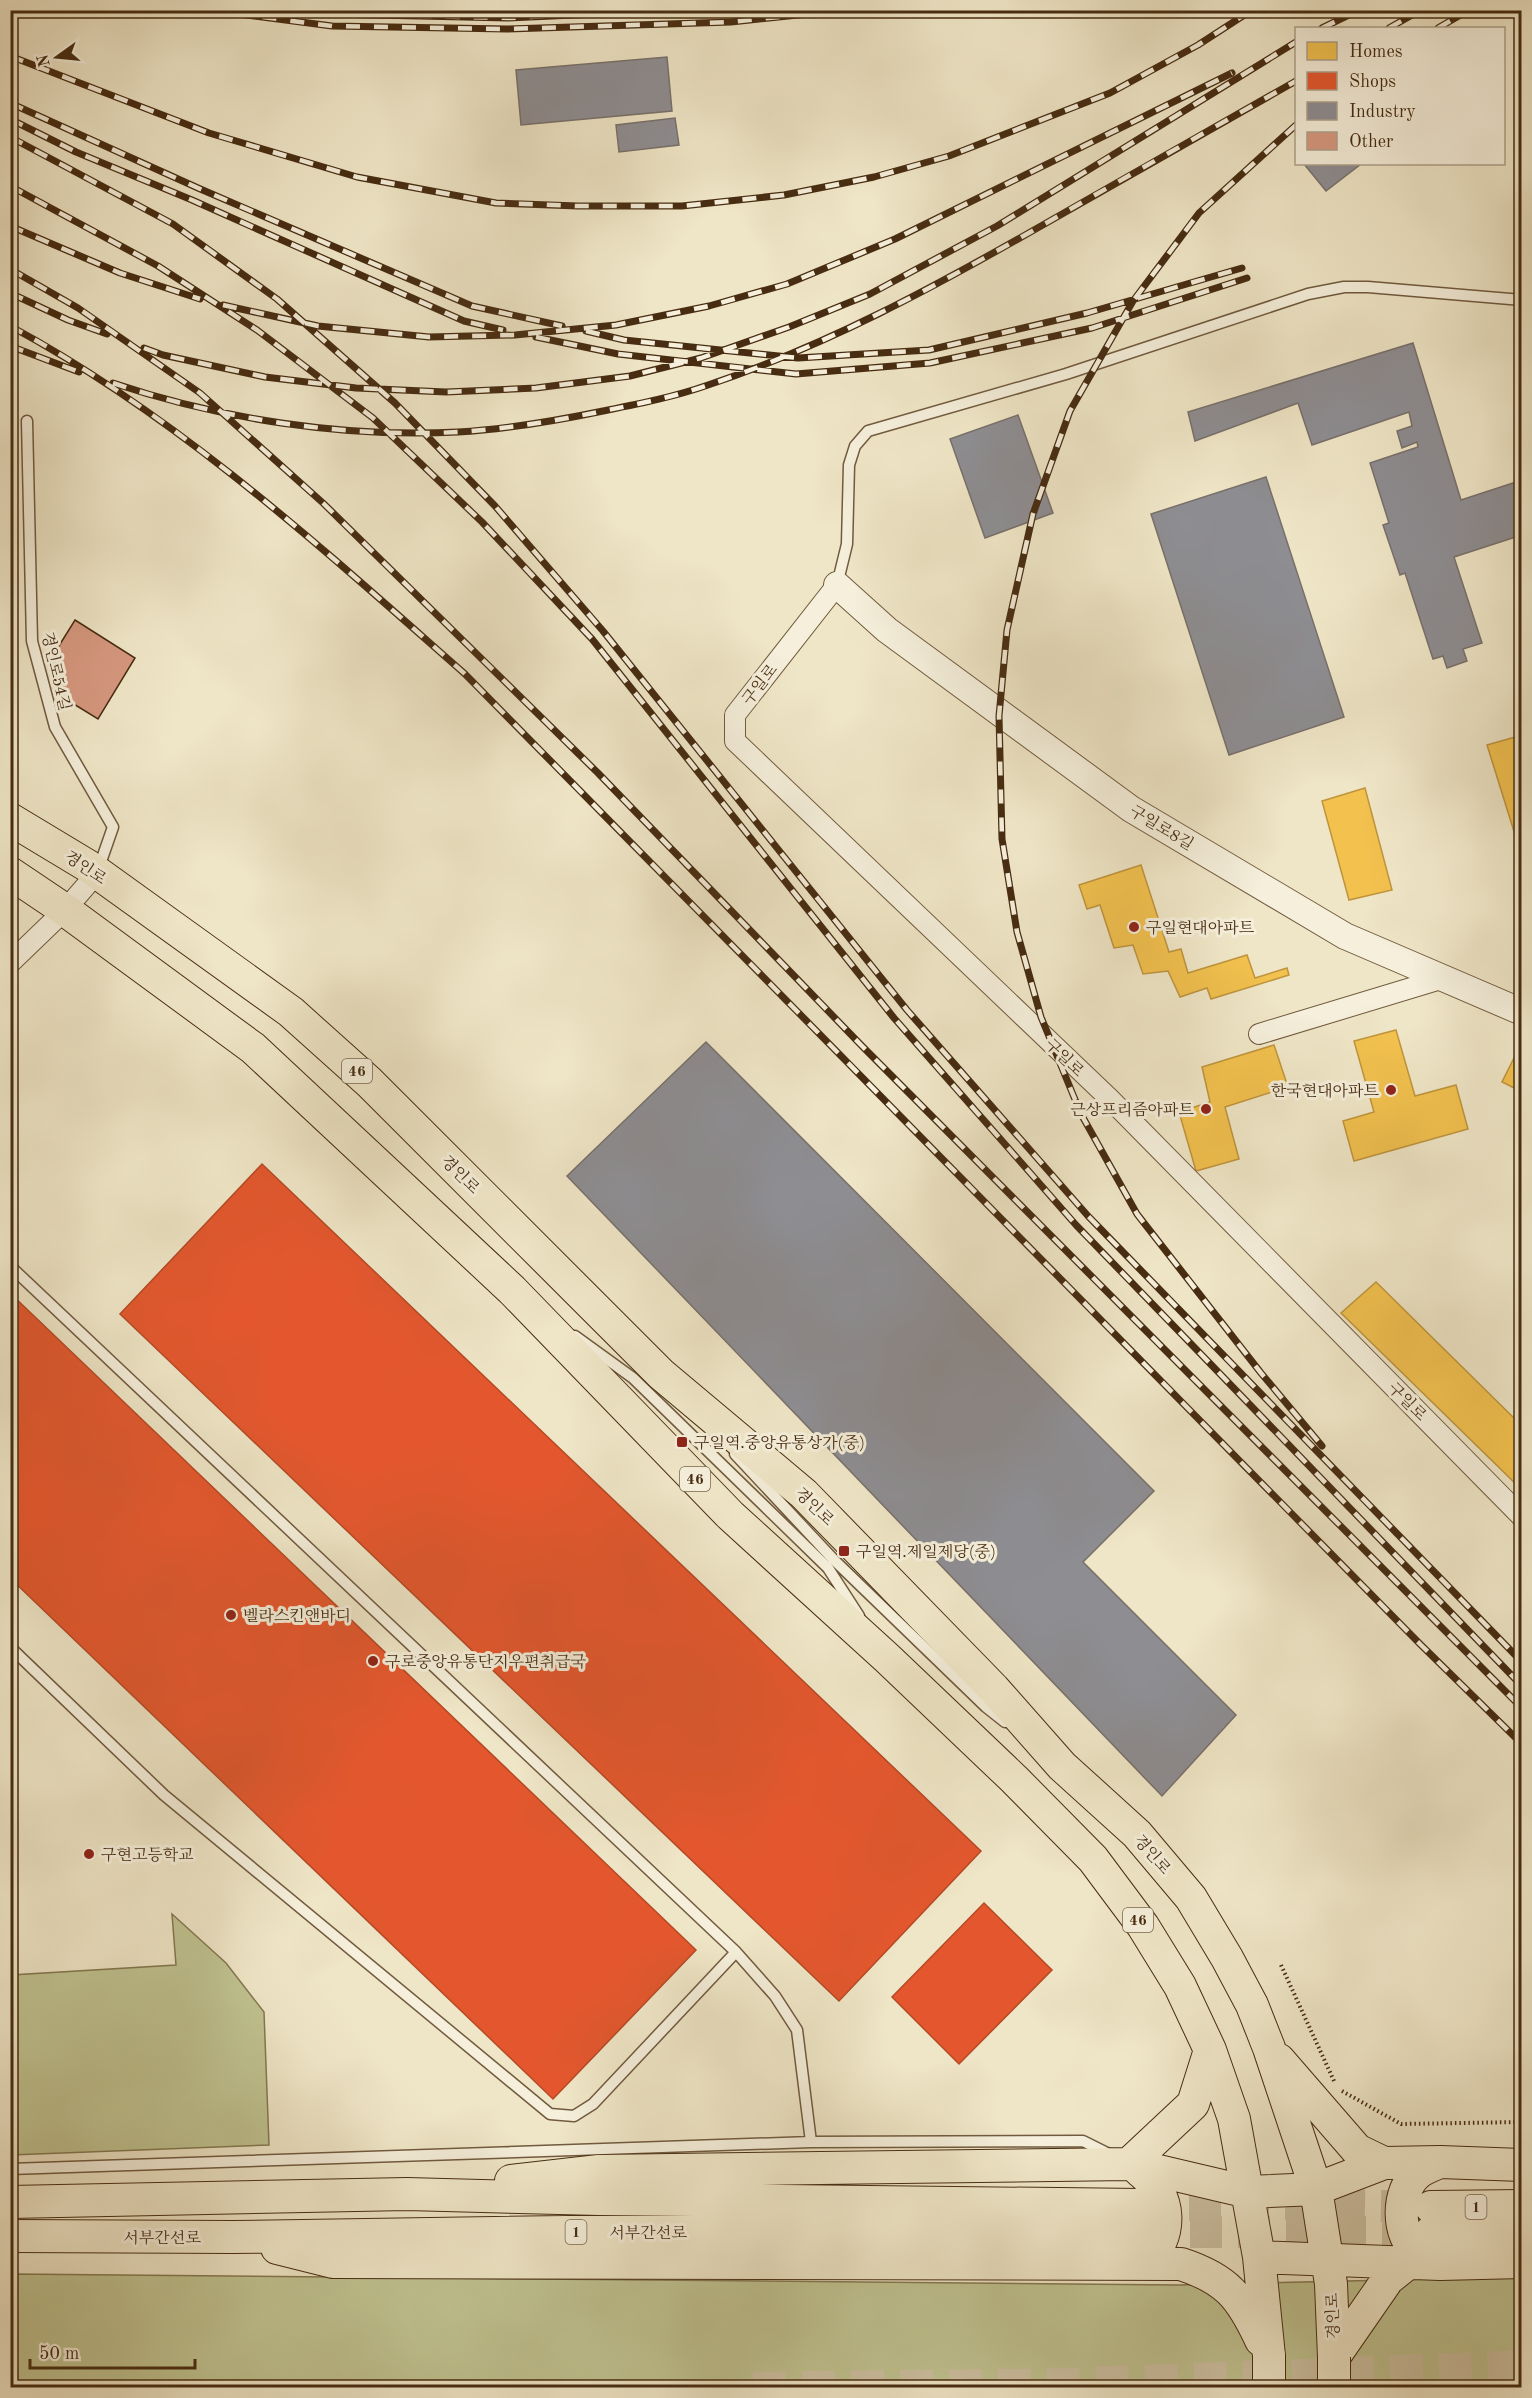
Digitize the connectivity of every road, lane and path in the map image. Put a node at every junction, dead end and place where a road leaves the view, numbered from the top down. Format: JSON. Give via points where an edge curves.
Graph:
{"nodes":[{"id":1,"x":1521,"y":300,"type":"edge"},
{"id":2,"x":27,"y":422,"type":"dead end"},
{"id":3,"x":837,"y":585,"type":"junction"},
{"id":4,"x":10,"y":819,"type":"edge"},
{"id":5,"x":10,"y":873,"type":"edge"},
{"id":6,"x":97,"y":873,"type":"junction"},
{"id":7,"x":65,"y":910,"type":"junction"},
{"id":8,"x":10,"y":963,"type":"edge"},
{"id":9,"x":1444,"y":978,"type":"junction"},
{"id":10,"x":1521,"y":1012,"type":"edge"},
{"id":11,"x":1258,"y":1034,"type":"dead end"},
{"id":12,"x":10,"y":1266,"type":"edge"},
{"id":13,"x":661,"y":1374,"type":"junction"},
{"id":14,"x":1521,"y":1516,"type":"edge"},
{"id":15,"x":10,"y":1647,"type":"edge"},
{"id":16,"x":1062,"y":1766,"type":"junction"},
{"id":17,"x":736,"y":1952,"type":"junction"},
{"id":18,"x":1281,"y":1965,"type":"dead end"},
{"id":19,"x":1269,"y":2048,"type":"junction"},
{"id":20,"x":1210,"y":2050,"type":"junction"},
{"id":21,"x":1521,"y":2122,"type":"edge"},
{"id":22,"x":811,"y":2142,"type":"junction"},
{"id":23,"x":1440,"y":2162,"type":"junction"},
{"id":24,"x":1384,"y":2163,"type":"junction"},
{"id":25,"x":1130,"y":2164,"type":"junction"},
{"id":26,"x":1521,"y":2165,"type":"edge"},
{"id":27,"x":10,"y":2169,"type":"edge"},
{"id":28,"x":1316,"y":2189,"type":"junction"},
{"id":29,"x":1248,"y":2192,"type":"junction"},
{"id":30,"x":407,"y":2193,"type":"junction"},
{"id":31,"x":10,"y":2202,"type":"edge"},
{"id":32,"x":1521,"y":2206,"type":"edge"},
{"id":33,"x":1521,"y":2233,"type":"edge"},
{"id":34,"x":10,"y":2236,"type":"edge"},
{"id":35,"x":232,"y":2237,"type":"junction"},
{"id":36,"x":1259,"y":2257,"type":"junction"},
{"id":37,"x":1328,"y":2260,"type":"junction"},
{"id":38,"x":1521,"y":2262,"type":"edge"},
{"id":39,"x":1408,"y":2263,"type":"junction"},
{"id":40,"x":1145,"y":2264,"type":"junction"},
{"id":41,"x":1440,"y":2264,"type":"junction"},
{"id":42,"x":1269,"y":2356,"type":"junction"},
{"id":43,"x":1334,"y":2357,"type":"junction"},
{"id":44,"x":10,"y":2383,"type":"edge"},
{"id":45,"x":787,"y":2388,"type":"edge"},
{"id":46,"x":1269,"y":2388,"type":"edge"},
{"id":47,"x":1334,"y":2388,"type":"edge"}],
"edges":[{"from":1,"to":3,"type":"lane","via":[[1368,287],[1308,294],[1066,374],[868,431],[855,446],[849,465],[847,544]]},
{"from":2,"to":6,"type":"lane","name":"경인로54길","via":[[32,641],[55,727],[113,827]]},
{"from":3,"to":9,"type":"street","name":"구일로8길","via":[[887,630],[1131,809],[1345,936]]},
{"from":3,"to":14,"type":"street","name":"구일로","via":[[735,715],[735,741],[1110,1099]]},
{"from":4,"to":6,"type":"main road","name":"경인로","number":"46"},
{"from":5,"to":7,"type":"main road","number":"46"},
{"from":6,"to":7,"type":"street"},
{"from":6,"to":13,"type":"main road","name":"경인로","number":"46","via":[[291,1012],[369,1082]]},
{"from":7,"to":8,"type":"street"},
{"from":7,"to":20,"type":"main road","number":"46","via":[[253,1048],[512,1290],[730,1515],[1014,1779],[1093,1859],[1143,1926],[1180,1986]]},
{"from":9,"to":10,"type":"street","name":"구일로8길"},
{"from":9,"to":11,"type":"street"},
{"from":12,"to":17,"type":"lane"},
{"from":13,"to":16,"type":"main road","name":"경인로","number":"46","via":[[804,1494],[994,1689]]},
{"from":13,"to":16,"type":"lane","via":[[834,1560],[986,1707]]},
{"from":15,"to":17,"type":"lane","via":[[164,1795],[550,2114],[574,2116],[593,2104]]},
{"from":16,"to":19,"type":"main road","name":"경인로","number":"46","via":[[1137,1834],[1191,1898],[1252,2005]]},
{"from":17,"to":22,"type":"lane","via":[[775,1996],[797,2030]]},
{"from":18,"to":21,"type":"path","via":[[1337,2088],[1401,2124]]},
{"from":19,"to":24,"type":"main road","via":[[1357,2150]]},
{"from":19,"to":28,"type":"main road","name":"경인로","number":"46"},
{"from":20,"to":25,"type":"main road","via":[[1193,2104]]},
{"from":20,"to":29,"type":"main road","number":"46","via":[[1234,2119]]},
{"from":22,"to":25,"type":"lane","via":[[1083,2141]]},
{"from":22,"to":27,"type":"lane"},
{"from":23,"to":24,"type":"main road"},
{"from":23,"to":26,"type":"main road"},
{"from":23,"to":41,"type":"main road","via":[[1417,2174],[1405,2192],[1401,2214],[1404,2236],[1417,2252]]},
{"from":24,"to":28,"type":"main road"},
{"from":25,"to":29,"type":"main road"},
{"from":25,"to":30,"type":"main road","via":[[599,2171]]},
{"from":25,"to":40,"type":"main road","via":[[1149,2179],[1160,2196],[1166,2218],[1164,2236]]},
{"from":28,"to":29,"type":"main road"},
{"from":28,"to":37,"type":"main road","name":"경인로","number":"46"},
{"from":29,"to":36,"type":"main road","number":"46"},
{"from":30,"to":31,"type":"main road","name":"서부간선로","number":"1"},
{"from":30,"to":35,"type":"main road","name":"서부간선로","number":"1","via":[[1141,2219]]},
{"from":32,"to":33,"type":"main road","number":"1","via":[[1431,2219]]},
{"from":34,"to":35,"type":"main road","name":"서부간선로","number":"1"},
{"from":35,"to":40,"type":"main road","via":[[333,2262]]},
{"from":36,"to":37,"type":"main road"},
{"from":36,"to":42,"type":"main road","number":"46"},
{"from":37,"to":39,"type":"main road"},
{"from":37,"to":43,"type":"main road","name":"경인로","number":"46"},
{"from":38,"to":41,"type":"main road"},
{"from":39,"to":41,"type":"main road"},
{"from":39,"to":43,"type":"main road","via":[[1388,2280]]},
{"from":40,"to":42,"type":"main road","via":[[1181,2264],[1221,2283],[1247,2309]]},
{"from":42,"to":46,"type":"main road","number":"46","bridge":true},
{"from":43,"to":47,"type":"main road","name":"경인로","number":"46","bridge":true},
{"from":44,"to":45,"type":"path"}]}
